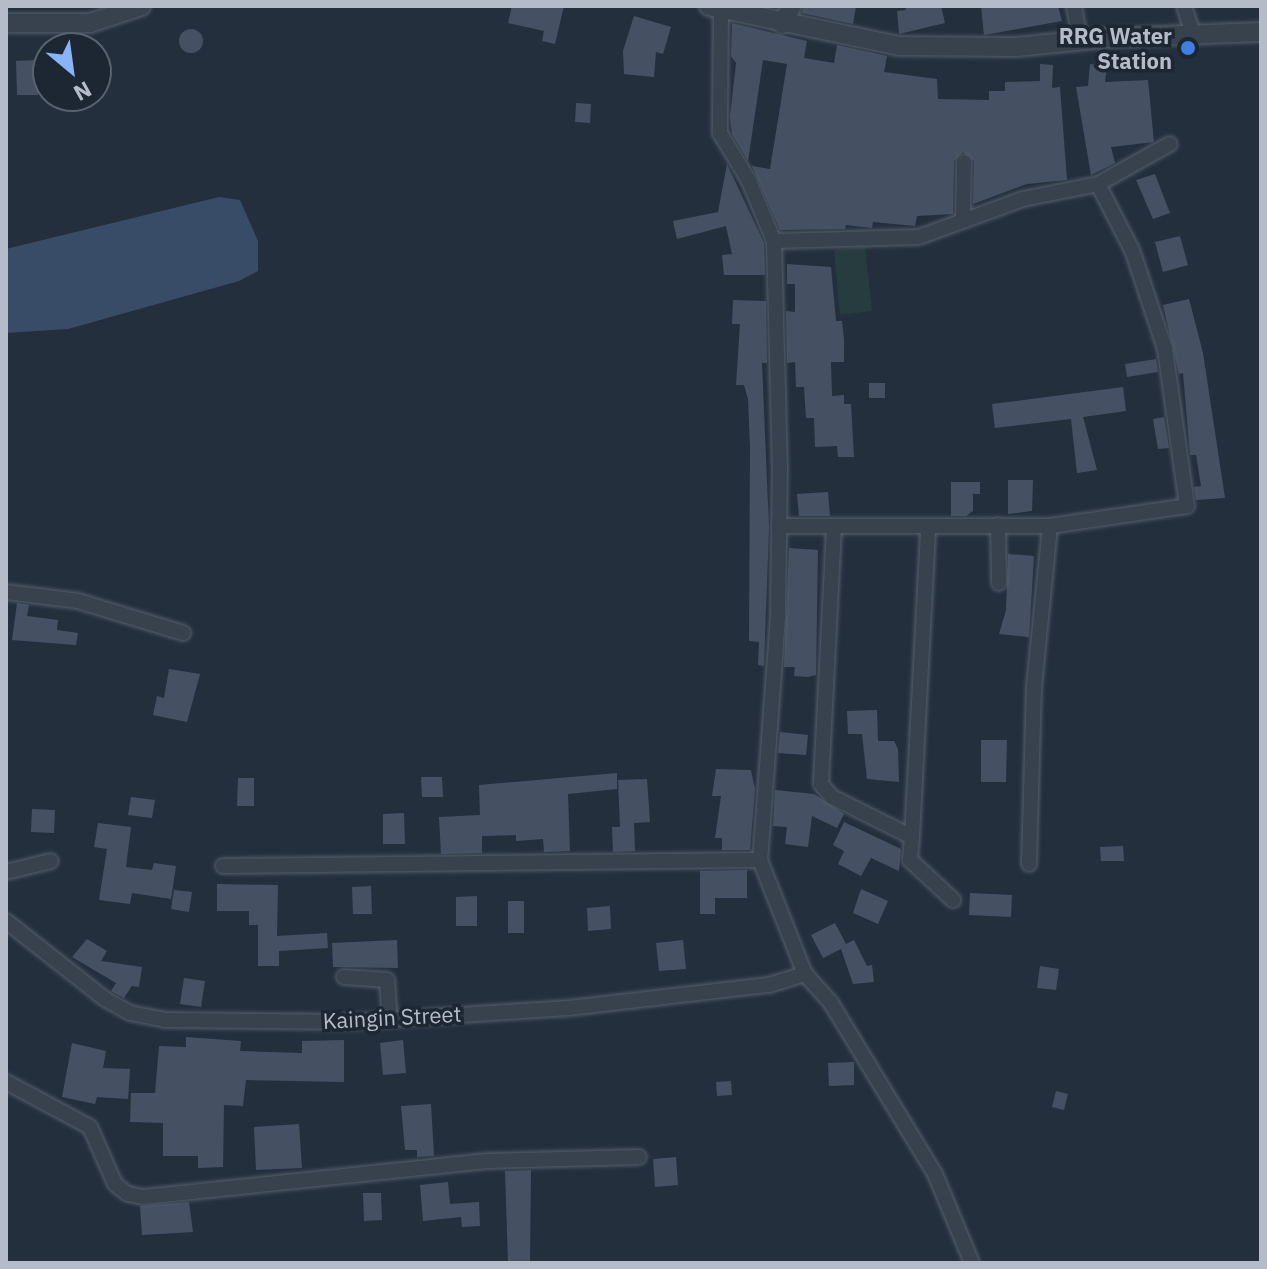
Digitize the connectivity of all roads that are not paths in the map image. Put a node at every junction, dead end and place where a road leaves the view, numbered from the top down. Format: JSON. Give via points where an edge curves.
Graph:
{"nodes":[{"id":1,"x":141,"y":6,"type":"edge"},
{"id":2,"x":792,"y":6,"type":"edge"},
{"id":3,"x":1074,"y":6,"type":"edge"},
{"id":4,"x":1184,"y":6,"type":"edge"},
{"id":5,"x":715,"y":7,"type":"edge"},
{"id":6,"x":111,"y":12,"type":"edge"},
{"id":7,"x":6,"y":23,"type":"edge"},
{"id":8,"x":782,"y":24,"type":"junction"},
{"id":9,"x":1261,"y":32,"type":"edge"},
{"id":10,"x":1194,"y":36,"type":"junction"},
{"id":11,"x":1080,"y":41,"type":"junction"},
{"id":12,"x":1170,"y":144,"type":"dead end"},
{"id":13,"x":964,"y":162,"type":"dead end"},
{"id":14,"x":1098,"y":184,"type":"junction"},
{"id":15,"x":963,"y":218,"type":"junction"},
{"id":16,"x":774,"y":241,"type":"junction"},
{"id":17,"x":998,"y":525,"type":"junction"},
{"id":18,"x":779,"y":526,"type":"junction"},
{"id":19,"x":1050,"y":526,"type":"junction"},
{"id":20,"x":834,"y":527,"type":"junction"},
{"id":21,"x":928,"y":528,"type":"junction"},
{"id":22,"x":999,"y":583,"type":"dead end"},
{"id":23,"x":6,"y":592,"type":"edge"},
{"id":24,"x":183,"y":633,"type":"dead end"},
{"id":25,"x":912,"y":837,"type":"junction"},
{"id":26,"x":760,"y":860,"type":"junction"},
{"id":27,"x":51,"y":861,"type":"dead end"},
{"id":28,"x":1029,"y":864,"type":"dead end"},
{"id":29,"x":223,"y":866,"type":"dead end"},
{"id":30,"x":6,"y":872,"type":"edge"},
{"id":31,"x":953,"y":900,"type":"dead end"},
{"id":32,"x":6,"y":921,"type":"edge"},
{"id":33,"x":805,"y":974,"type":"junction"},
{"id":34,"x":344,"y":977,"type":"dead end"},
{"id":35,"x":390,"y":1019,"type":"junction"},
{"id":36,"x":6,"y":1082,"type":"edge"},
{"id":37,"x":639,"y":1157,"type":"dead end"},
{"id":38,"x":972,"y":1263,"type":"edge"}],
"edges":[{"from":1,"to":6,"type":"street"},
{"from":2,"to":8,"type":"street"},
{"from":3,"to":11,"type":"street"},
{"from":4,"to":10,"type":"street"},
{"from":5,"to":8,"type":"street"},
{"from":5,"to":16,"type":"street","via":[[720,133],[749,181]]},
{"from":6,"to":7,"type":"street"},
{"from":8,"to":11,"type":"street","via":[[898,46],[1003,48]]},
{"from":9,"to":10,"type":"street"},
{"from":10,"to":11,"type":"street"},
{"from":12,"to":14,"type":"street"},
{"from":13,"to":15,"type":"street"},
{"from":14,"to":15,"type":"street"},
{"from":14,"to":19,"type":"street","via":[[1132,250],[1165,349],[1187,506]]},
{"from":15,"to":16,"type":"street","via":[[919,237]]},
{"from":16,"to":18,"type":"street"},
{"from":17,"to":19,"type":"street"},
{"from":17,"to":21,"type":"street"},
{"from":17,"to":22,"type":"street"},
{"from":18,"to":20,"type":"street"},
{"from":18,"to":26,"type":"street","via":[[771,751]]},
{"from":19,"to":28,"type":"street","via":[[1034,687]]},
{"from":20,"to":21,"type":"street"},
{"from":20,"to":25,"type":"street","via":[[821,784],[832,797]]},
{"from":21,"to":25,"type":"street"},
{"from":23,"to":24,"type":"street","via":[[78,601]]},
{"from":25,"to":31,"type":"street","via":[[910,860]]},
{"from":26,"to":29,"type":"street"},
{"from":26,"to":33,"type":"street"},
{"from":27,"to":30,"type":"street"},
{"from":32,"to":35,"type":"street","name":"Kaingin Street","via":[[130,1013],[198,1022]]},
{"from":33,"to":35,"type":"street","name":"Kaingin Street","via":[[769,985],[569,1008]]},
{"from":33,"to":38,"type":"street","via":[[831,1003],[935,1174]]},
{"from":34,"to":35,"type":"street","via":[[387,980]]},
{"from":36,"to":37,"type":"street","via":[[90,1127],[115,1184],[144,1197],[487,1161]]}]}
